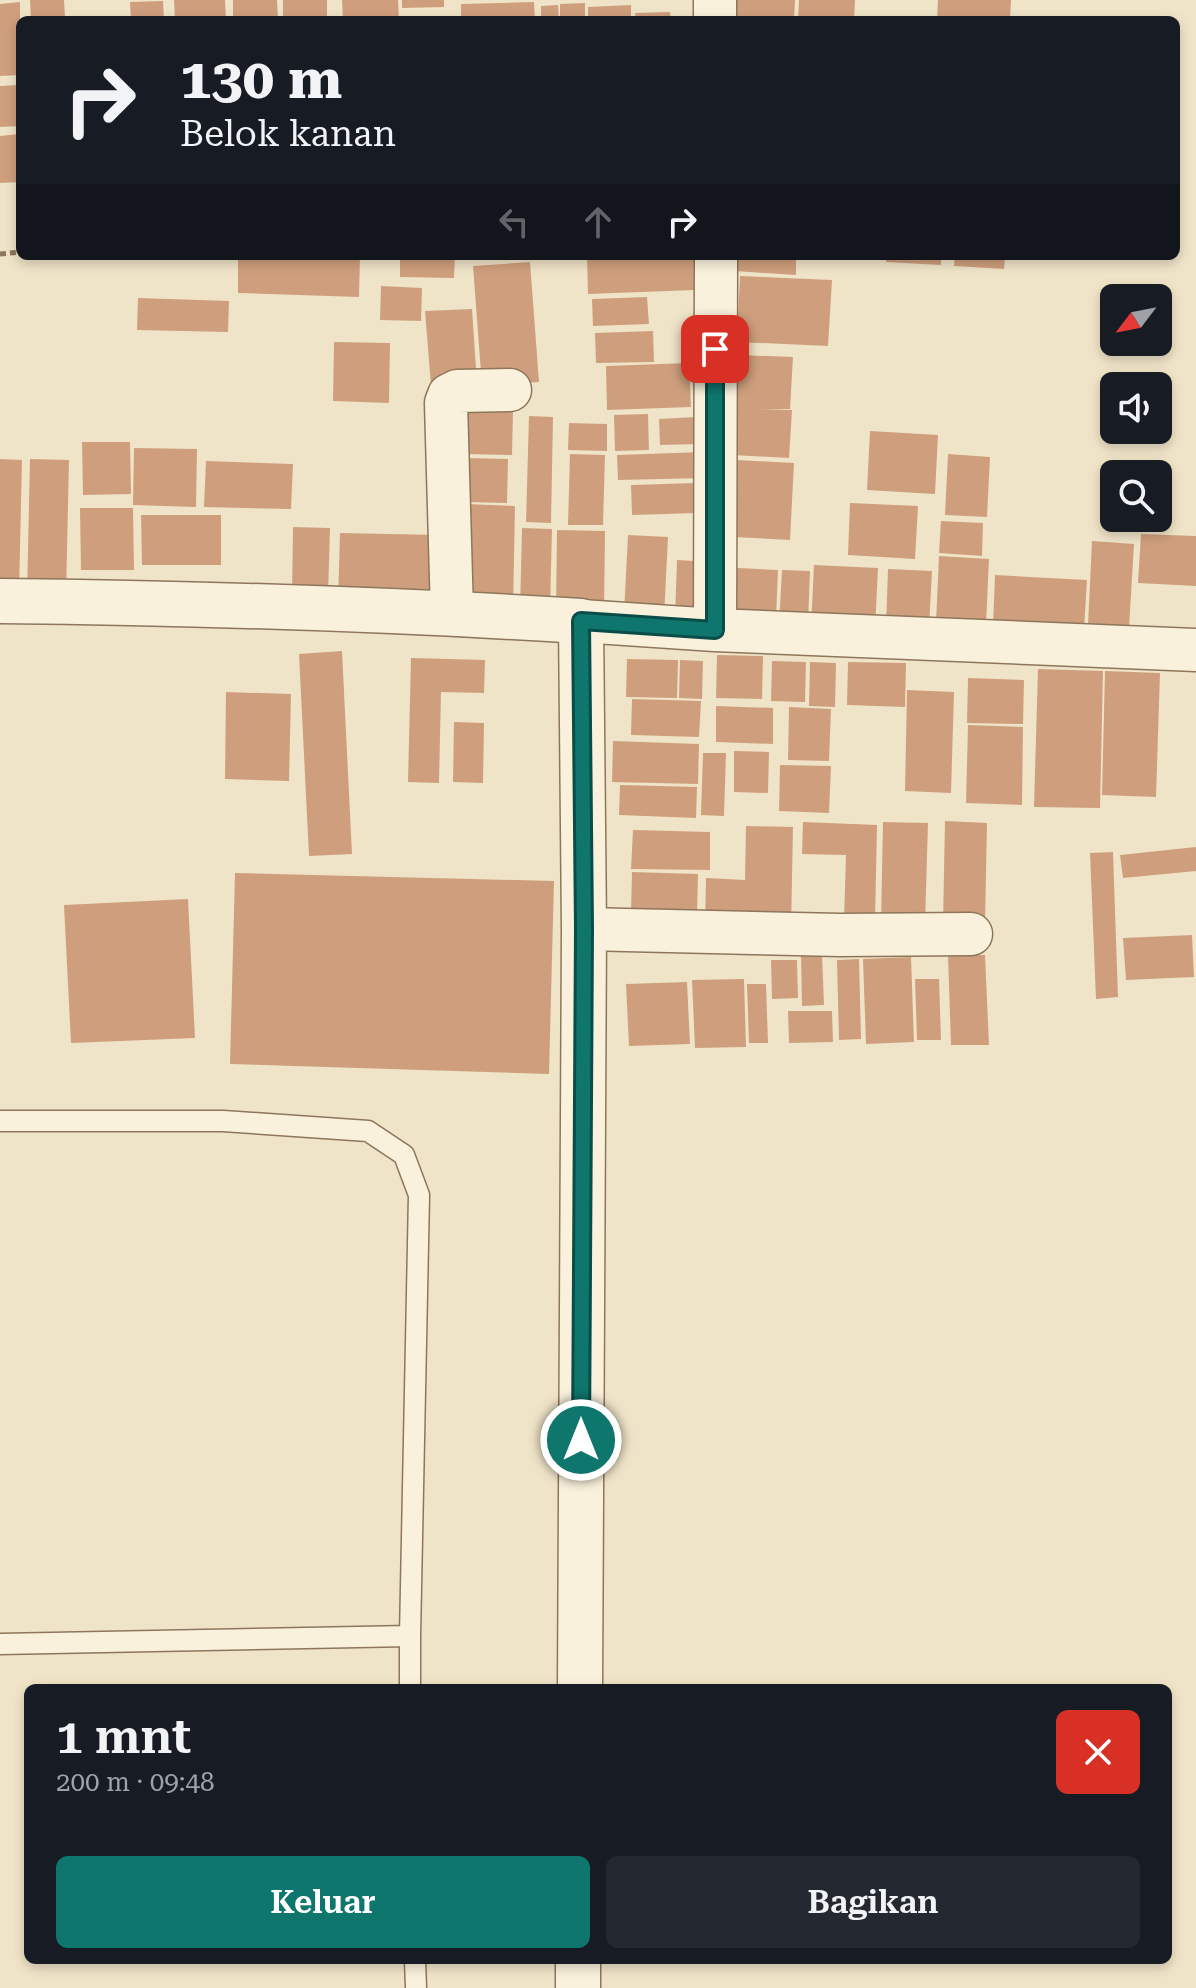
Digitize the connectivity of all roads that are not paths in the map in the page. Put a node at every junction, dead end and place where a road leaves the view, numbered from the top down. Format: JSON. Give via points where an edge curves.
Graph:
{"nodes":[{"id":1,"x":716,"y":260,"type":"edge"},
{"id":2,"x":510,"y":390,"type":"dead end"},
{"id":3,"x":0,"y":601,"type":"edge"},
{"id":4,"x":452,"y":613,"type":"junction"},
{"id":5,"x":581,"y":621,"type":"junction"},
{"id":6,"x":715,"y":630,"type":"junction"},
{"id":7,"x":1196,"y":650,"type":"edge"},
{"id":8,"x":584,"y":929,"type":"junction"},
{"id":9,"x":971,"y":934,"type":"dead end"},
{"id":10,"x":0,"y":1121,"type":"edge"},
{"id":11,"x":410,"y":1636,"type":"junction"},
{"id":12,"x":0,"y":1644,"type":"edge"},
{"id":13,"x":410,"y":1684,"type":"edge"},
{"id":14,"x":580,"y":1684,"type":"edge"},
{"id":15,"x":415,"y":1964,"type":"edge"},
{"id":16,"x":578,"y":1964,"type":"edge"},
{"id":17,"x":416,"y":1988,"type":"edge"},
{"id":18,"x":578,"y":1988,"type":"edge"}],
"edges":[{"from":1,"to":6,"type":"street"},
{"from":2,"to":4,"type":"street","via":[[457,391],[446,403]]},
{"from":3,"to":4,"type":"street"},
{"from":4,"to":5,"type":"street"},
{"from":5,"to":6,"type":"street"},
{"from":5,"to":8,"type":"street"},
{"from":6,"to":7,"type":"street"},
{"from":8,"to":9,"type":"street"},
{"from":8,"to":14,"type":"street"},
{"from":10,"to":11,"type":"lane","via":[[223,1121],[368,1131],[404,1155],[419,1195]]},
{"from":11,"to":12,"type":"lane"},
{"from":11,"to":13,"type":"lane"},
{"from":15,"to":17,"type":"lane"},
{"from":16,"to":18,"type":"street"}]}
